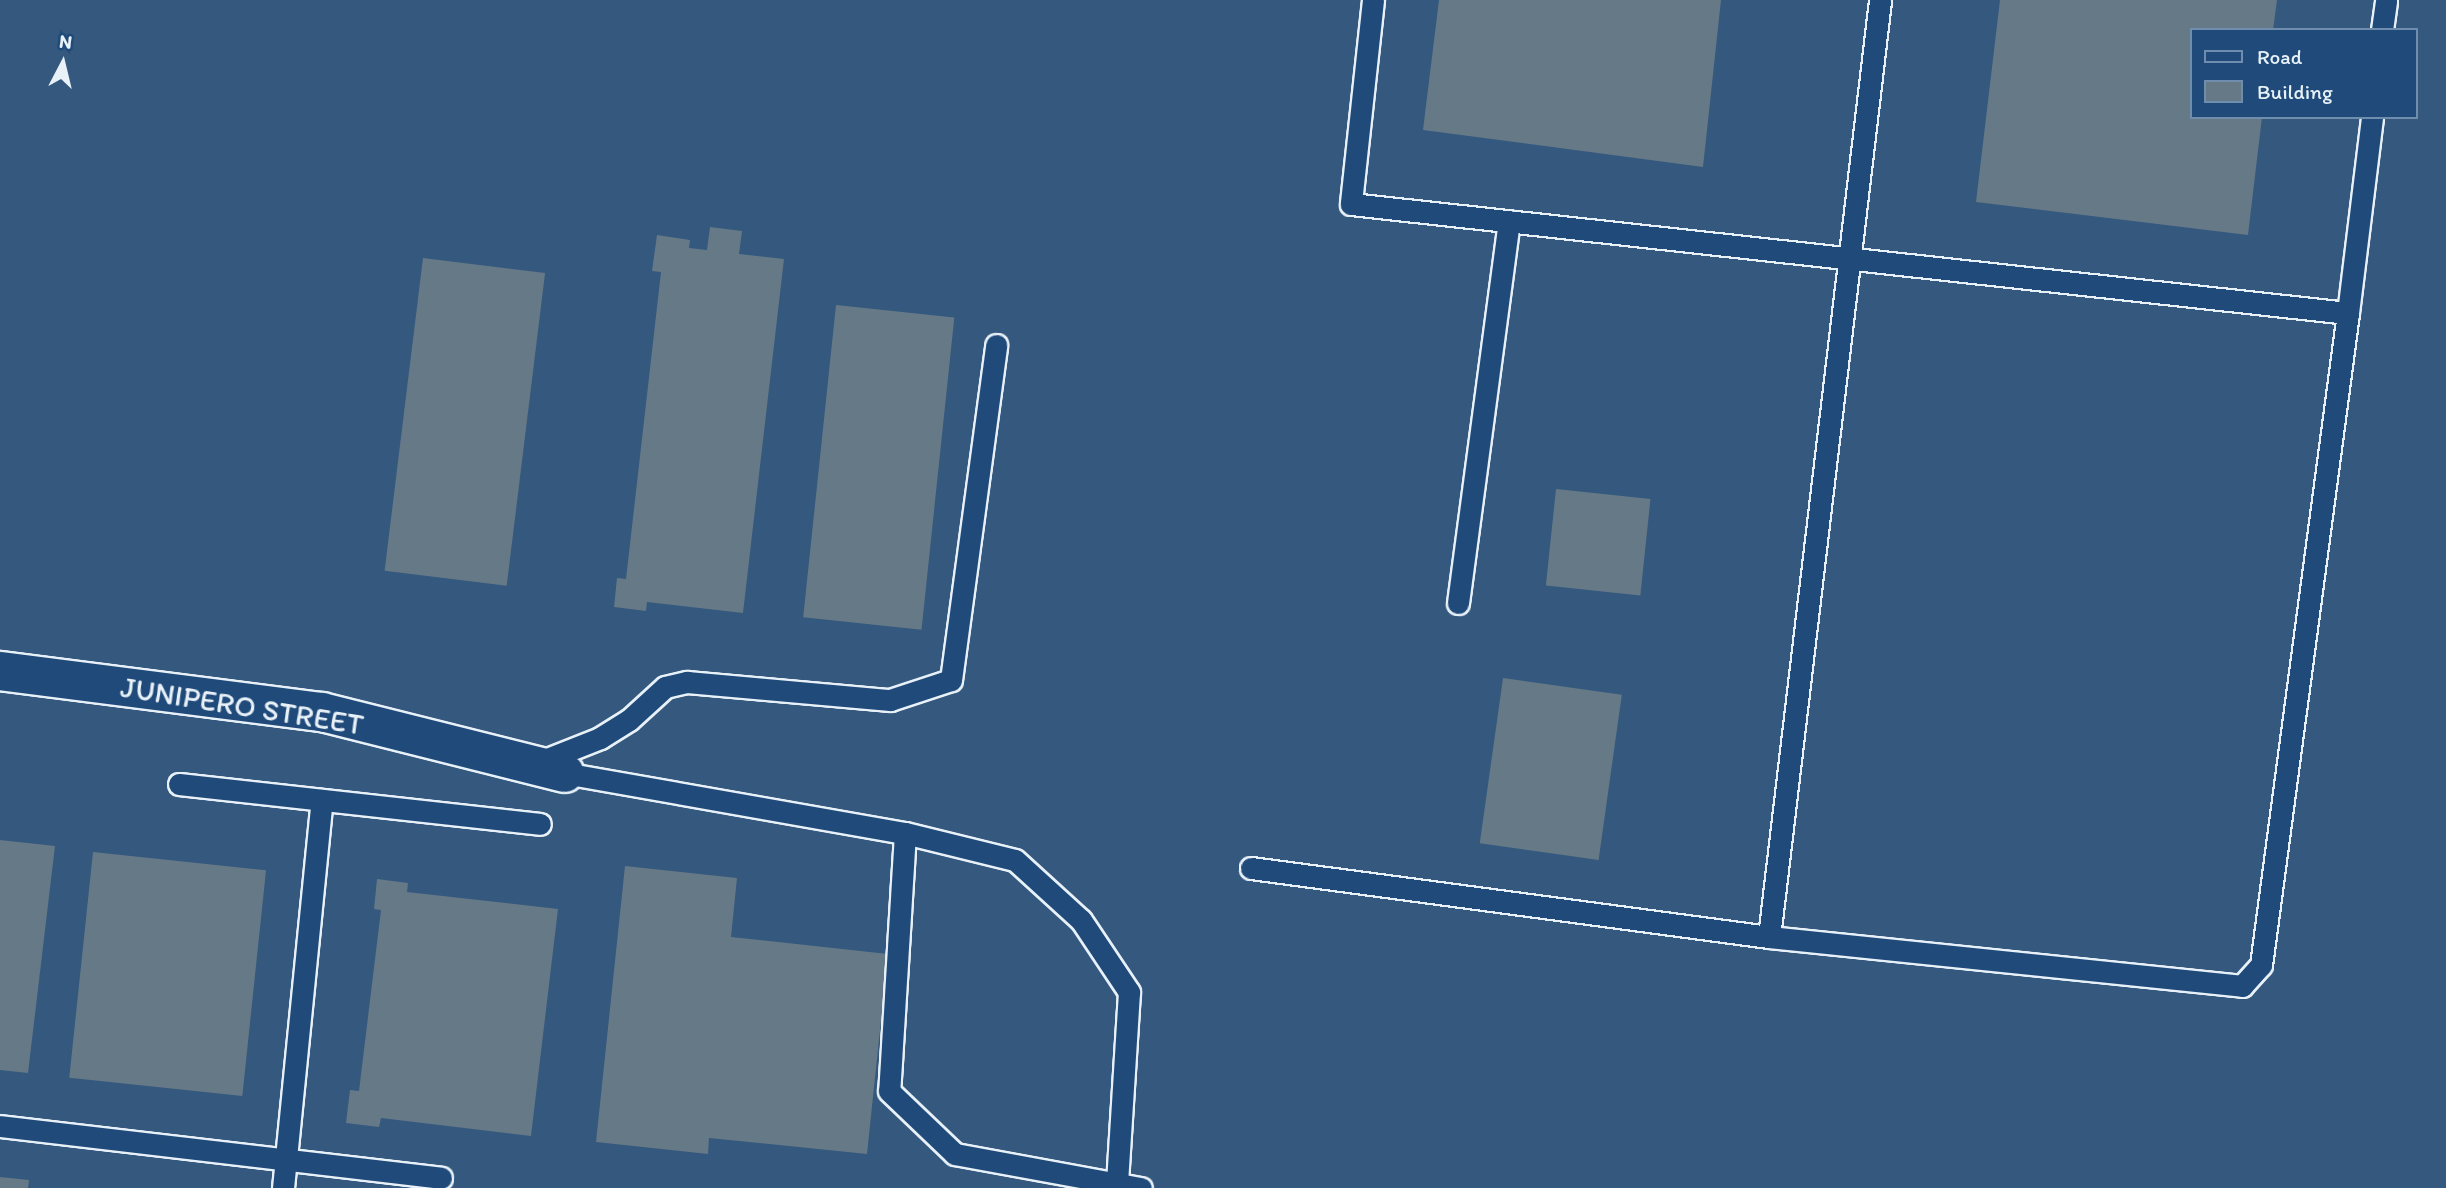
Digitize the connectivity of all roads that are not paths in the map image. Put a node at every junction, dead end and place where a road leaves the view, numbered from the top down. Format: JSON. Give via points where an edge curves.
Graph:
{"nodes":[{"id":1,"x":1373,"y":0,"type":"edge"},
{"id":2,"x":1880,"y":0,"type":"edge"},
{"id":3,"x":2386,"y":0,"type":"edge"},
{"id":4,"x":2382,"y":28,"type":"edge"},
{"id":5,"x":2372,"y":119,"type":"edge"},
{"id":6,"x":1508,"y":221,"type":"junction"},
{"id":7,"x":1851,"y":258,"type":"junction"},
{"id":8,"x":2348,"y":313,"type":"junction"},
{"id":9,"x":996,"y":345,"type":"dead end"},
{"id":10,"x":1458,"y":603,"type":"dead end"},
{"id":11,"x":0,"y":671,"type":"edge"},
{"id":12,"x":547,"y":770,"type":"junction"},
{"id":13,"x":178,"y":784,"type":"dead end"},
{"id":14,"x":322,"y":800,"type":"junction"},
{"id":15,"x":540,"y":824,"type":"dead end"},
{"id":16,"x":905,"y":833,"type":"junction"},
{"id":17,"x":1251,"y":868,"type":"dead end"},
{"id":18,"x":1769,"y":937,"type":"junction"},
{"id":19,"x":0,"y":1126,"type":"edge"},
{"id":20,"x":287,"y":1160,"type":"junction"},
{"id":21,"x":442,"y":1178,"type":"dead end"},
{"id":22,"x":1117,"y":1184,"type":"junction"},
{"id":23,"x":283,"y":1188,"type":"edge"},
{"id":24,"x":1141,"y":1188,"type":"edge"}],
"edges":[{"from":1,"to":6,"type":"lane","via":[[1351,204]]},
{"from":2,"to":7,"type":"lane"},
{"from":3,"to":4,"type":"lane"},
{"from":5,"to":8,"type":"lane"},
{"from":6,"to":7,"type":"lane"},
{"from":6,"to":10,"type":"lane"},
{"from":7,"to":8,"type":"lane"},
{"from":7,"to":18,"type":"lane"},
{"from":8,"to":18,"type":"lane","via":[[2261,965],[2255,972],[2242,986]]},
{"from":9,"to":12,"type":"lane","via":[[951,680],[890,700],[687,682],[665,687],[629,720]]},
{"from":11,"to":12,"type":"street","name":"JUNIPERO STREET","via":[[322,712]]},
{"from":12,"to":16,"type":"lane"},
{"from":13,"to":14,"type":"lane"},
{"from":14,"to":15,"type":"lane"},
{"from":14,"to":20,"type":"lane"},
{"from":16,"to":22,"type":"lane","via":[[1015,860],[1081,920],[1129,992]]},
{"from":16,"to":22,"type":"lane","via":[[889,1091],[955,1154]]},
{"from":17,"to":18,"type":"lane"},
{"from":19,"to":20,"type":"lane"},
{"from":20,"to":21,"type":"lane"},
{"from":20,"to":23,"type":"lane"},
{"from":22,"to":24,"type":"lane"}]}
